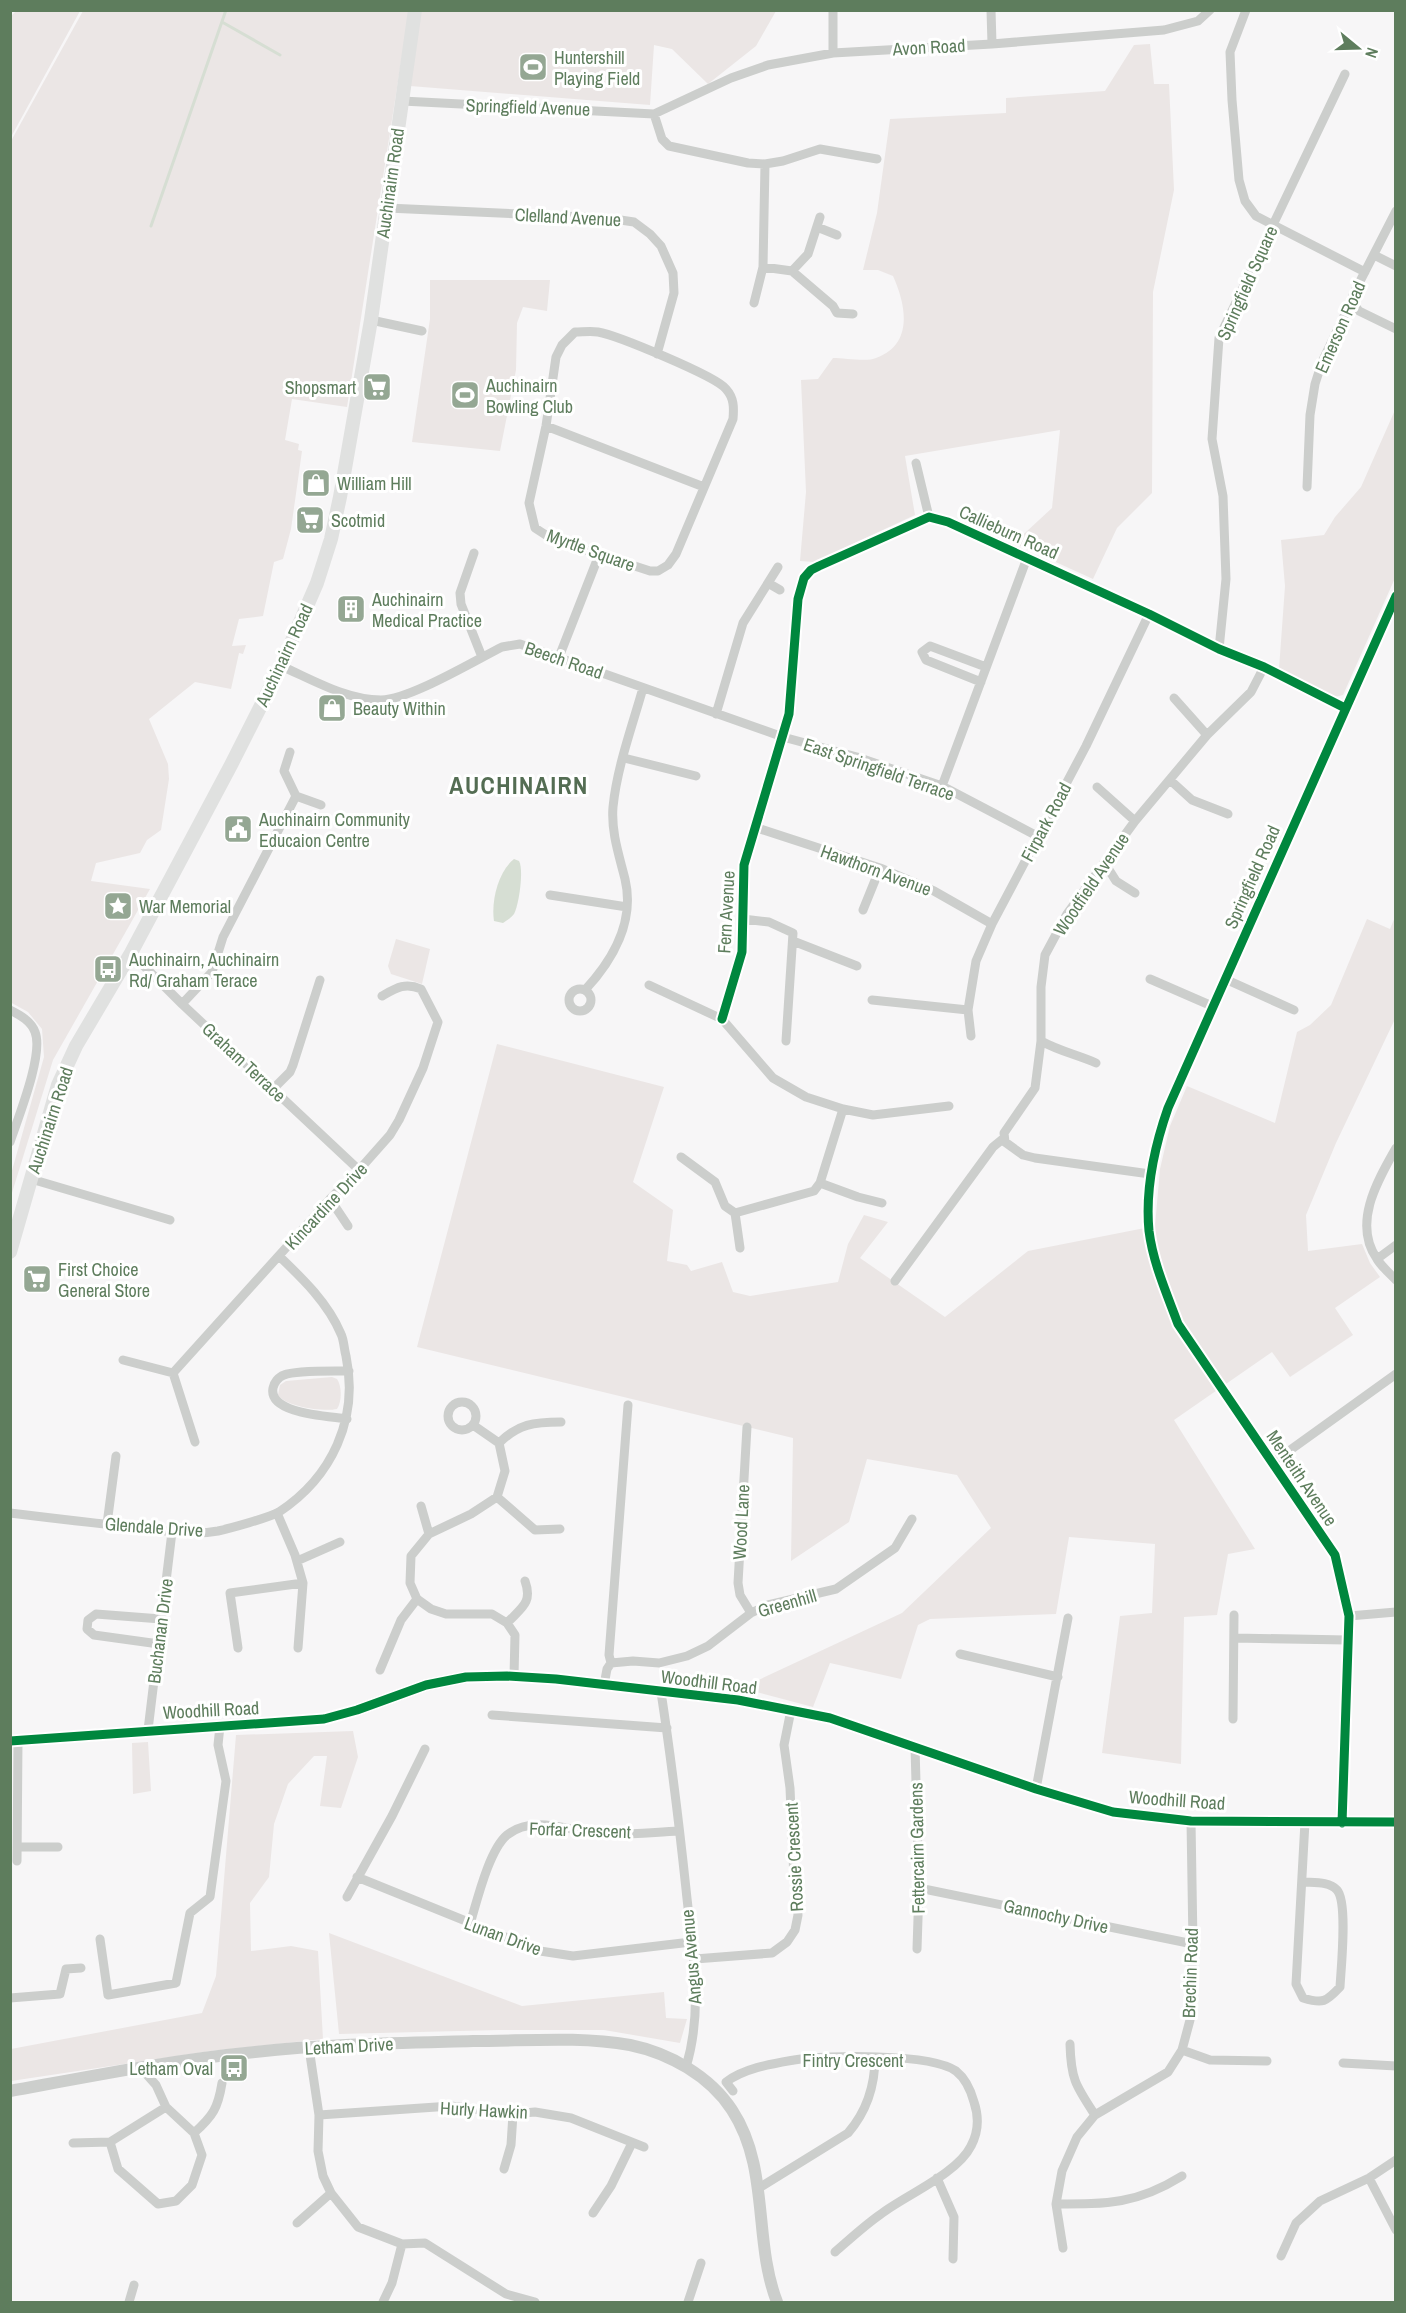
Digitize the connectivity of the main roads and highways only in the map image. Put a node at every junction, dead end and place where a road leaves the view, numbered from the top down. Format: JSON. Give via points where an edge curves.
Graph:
{"nodes":[{"id":1,"x":415,"y":10,"type":"edge"},
{"id":2,"x":11,"y":1245,"type":"edge"}],
"edges":[{"from":1,"to":2,"type":"main road","name":"Auchinairn Road","via":[[370,320],[331,539],[317,583],[281,666],[131,953],[71,1056],[58,1085]]}]}
